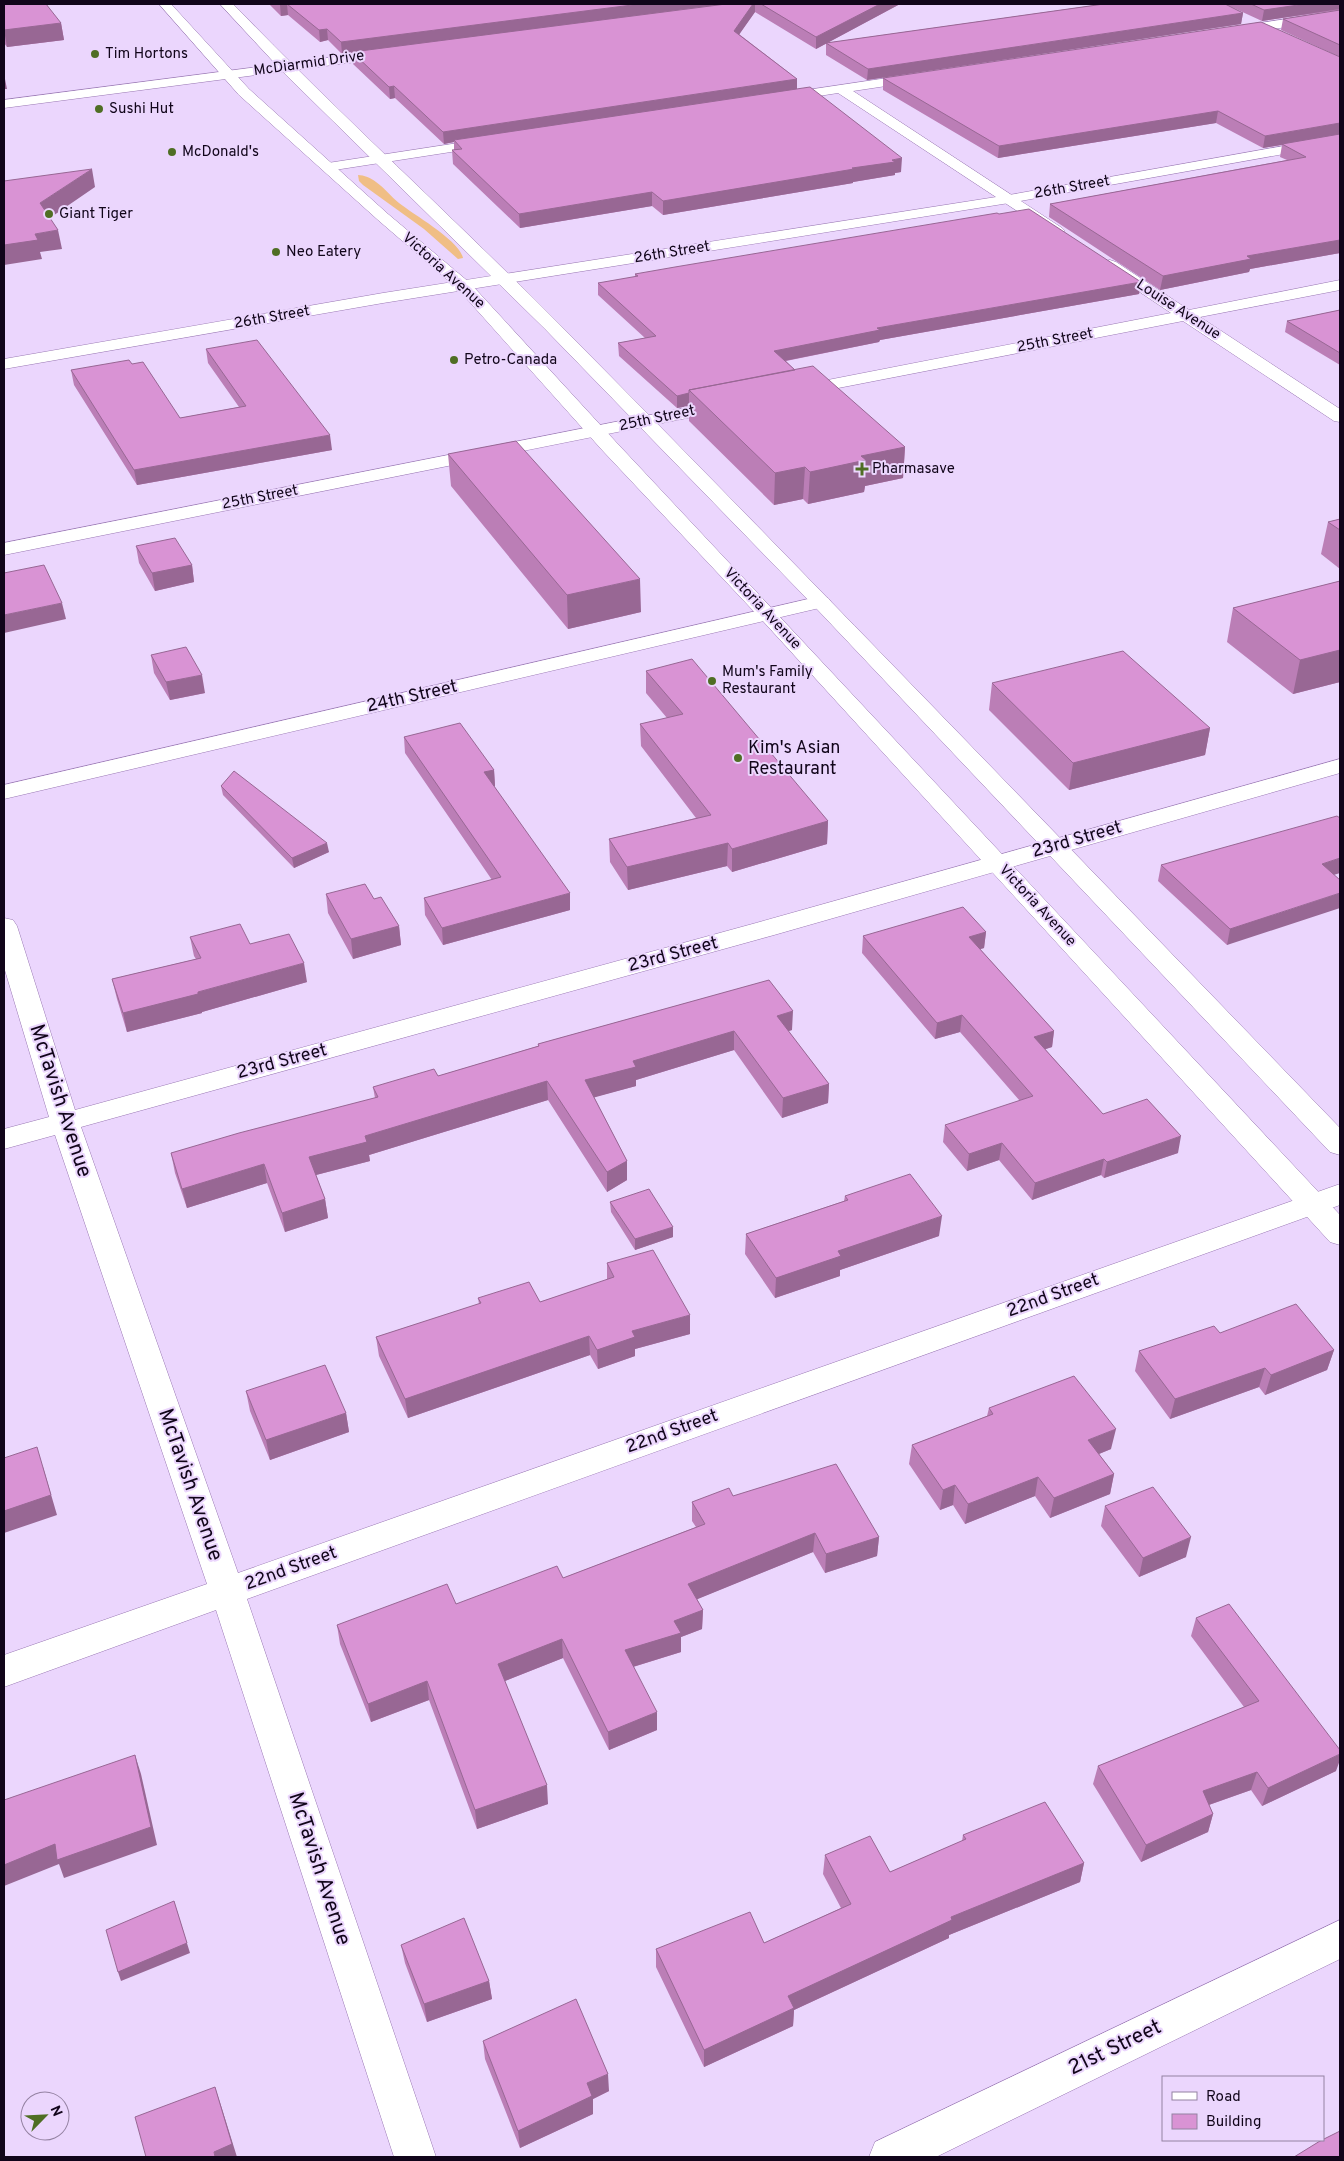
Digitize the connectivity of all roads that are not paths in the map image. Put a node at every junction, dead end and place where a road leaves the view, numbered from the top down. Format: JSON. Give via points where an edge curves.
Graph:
{"nodes":[{"id":1,"x":166,"y":4,"type":"edge"},
{"id":2,"x":226,"y":4,"type":"edge"},
{"id":3,"x":1237,"y":15,"type":"edge"},
{"id":4,"x":1340,"y":15,"type":"edge"},
{"id":5,"x":1262,"y":27,"type":"junction"},
{"id":6,"x":1222,"y":33,"type":"edge"},
{"id":7,"x":1279,"y":35,"type":"edge"},
{"id":8,"x":401,"y":52,"type":"edge"},
{"id":9,"x":287,"y":68,"type":"junction"},
{"id":10,"x":939,"y":74,"type":"edge"},
{"id":11,"x":228,"y":75,"type":"junction"},
{"id":12,"x":841,"y":89,"type":"junction"},
{"id":13,"x":771,"y":100,"type":"edge"},
{"id":14,"x":4,"y":104,"type":"edge"},
{"id":15,"x":500,"y":140,"type":"edge"},
{"id":16,"x":1340,"y":140,"type":"edge"},
{"id":17,"x":379,"y":159,"type":"junction"},
{"id":18,"x":328,"y":167,"type":"junction"},
{"id":19,"x":1006,"y":181,"type":"dead end"},
{"id":20,"x":986,"y":184,"type":"junction"},
{"id":21,"x":966,"y":187,"type":"dead end"},
{"id":22,"x":1009,"y":199,"type":"junction"},
{"id":23,"x":1067,"y":237,"type":"edge"},
{"id":24,"x":580,"y":252,"type":"dead end"},
{"id":25,"x":1100,"y":259,"type":"edge"},
{"id":26,"x":497,"y":273,"type":"junction"},
{"id":27,"x":456,"y":279,"type":"junction"},
{"id":28,"x":1340,"y":284,"type":"edge"},
{"id":29,"x":354,"y":287,"type":"dead end"},
{"id":30,"x":286,"y":298,"type":"dead end"},
{"id":31,"x":300,"y":313,"type":"junction"},
{"id":32,"x":1186,"y":315,"type":"junction"},
{"id":33,"x":4,"y":364,"type":"edge"},
{"id":34,"x":782,"y":394,"type":"edge"},
{"id":35,"x":744,"y":402,"type":"edge"},
{"id":36,"x":1340,"y":417,"type":"edge"},
{"id":37,"x":644,"y":422,"type":"junction"},
{"id":38,"x":597,"y":432,"type":"junction"},
{"id":39,"x":4,"y":549,"type":"edge"},
{"id":40,"x":821,"y":602,"type":"junction"},
{"id":41,"x":768,"y":615,"type":"junction"},
{"id":42,"x":1340,"y":766,"type":"edge"},
{"id":43,"x":4,"y":792,"type":"edge"},
{"id":44,"x":1054,"y":846,"type":"junction"},
{"id":45,"x":997,"y":863,"type":"junction"},
{"id":46,"x":4,"y":926,"type":"edge"},
{"id":47,"x":65,"y":1122,"type":"junction"},
{"id":48,"x":4,"y":1139,"type":"edge"},
{"id":49,"x":1340,"y":1145,"type":"edge"},
{"id":50,"x":1326,"y":1199,"type":"edge"},
{"id":51,"x":1340,"y":1234,"type":"edge"},
{"id":52,"x":227,"y":1592,"type":"junction"},
{"id":53,"x":4,"y":1671,"type":"edge"},
{"id":54,"x":1340,"y":1939,"type":"edge"},
{"id":55,"x":415,"y":2157,"type":"edge"},
{"id":56,"x":890,"y":2157,"type":"edge"}],
"edges":[{"from":1,"to":11,"type":"street","name":"Victoria Avenue"},
{"from":2,"to":9,"type":"street","name":"Victoria Avenue"},
{"from":3,"to":5,"type":"street"},
{"from":4,"to":5,"type":"street"},
{"from":5,"to":6,"type":"street"},
{"from":5,"to":7,"type":"street"},
{"from":8,"to":9,"type":"street","name":"McDiarmid Drive"},
{"from":9,"to":11,"type":"street","name":"McDiarmid Drive"},
{"from":9,"to":17,"type":"street","name":"Victoria Avenue"},
{"from":10,"to":12,"type":"street"},
{"from":11,"to":14,"type":"street","name":"McDiarmid Drive"},
{"from":11,"to":18,"type":"street","name":"Victoria Avenue"},
{"from":12,"to":13,"type":"street"},
{"from":12,"to":20,"type":"street"},
{"from":15,"to":17,"type":"street"},
{"from":16,"to":22,"type":"street","name":"26th Street"},
{"from":17,"to":18,"type":"street"},
{"from":17,"to":26,"type":"street","name":"Victoria Avenue"},
{"from":18,"to":27,"type":"street","name":"Victoria Avenue"},
{"from":19,"to":20,"type":"street"},
{"from":20,"to":21,"type":"street"},
{"from":20,"to":22,"type":"street"},
{"from":22,"to":23,"type":"street"},
{"from":22,"to":26,"type":"street","name":"26th Street"},
{"from":24,"to":26,"type":"street","name":"26th Street"},
{"from":25,"to":32,"type":"street","name":"Louise Avenue"},
{"from":26,"to":27,"type":"street","name":"26th Street"},
{"from":26,"to":37,"type":"street","name":"Victoria Avenue"},
{"from":27,"to":29,"type":"street","name":"26th Street"},
{"from":27,"to":31,"type":"street","name":"26th Street"},
{"from":27,"to":38,"type":"street","name":"Victoria Avenue"},
{"from":28,"to":32,"type":"street","name":"25th Street"},
{"from":30,"to":31,"type":"street"},
{"from":31,"to":33,"type":"street","name":"26th Street"},
{"from":32,"to":34,"type":"street","name":"25th Street"},
{"from":32,"to":36,"type":"street","name":"Louise Avenue"},
{"from":35,"to":37,"type":"street","name":"25th Street"},
{"from":37,"to":38,"type":"street","name":"25th Street"},
{"from":37,"to":40,"type":"street","name":"Victoria Avenue"},
{"from":38,"to":39,"type":"street","name":"25th Street"},
{"from":38,"to":41,"type":"street","name":"Victoria Avenue"},
{"from":40,"to":41,"type":"street","name":"24th Street"},
{"from":40,"to":44,"type":"street","name":"Victoria Avenue"},
{"from":41,"to":43,"type":"street","name":"24th Street"},
{"from":41,"to":45,"type":"street","name":"Victoria Avenue"},
{"from":42,"to":44,"type":"street","name":"23rd Street"},
{"from":44,"to":45,"type":"street","name":"23rd Street"},
{"from":44,"to":49,"type":"street","name":"Victoria Avenue"},
{"from":45,"to":47,"type":"street","name":"23rd Street","via":[[766,930]]},
{"from":45,"to":50,"type":"street","name":"Victoria Avenue"},
{"from":46,"to":47,"type":"street","name":"McTavish Avenue"},
{"from":47,"to":48,"type":"street","name":"23rd Street"},
{"from":47,"to":52,"type":"street","name":"McTavish Avenue"},
{"from":50,"to":51,"type":"street","name":"Victoria Avenue"},
{"from":50,"to":52,"type":"street","name":"22nd Street"},
{"from":52,"to":53,"type":"street","name":"22nd Street"},
{"from":52,"to":55,"type":"street","name":"McTavish Avenue"},
{"from":54,"to":56,"type":"street","name":"21st Street"}]}
